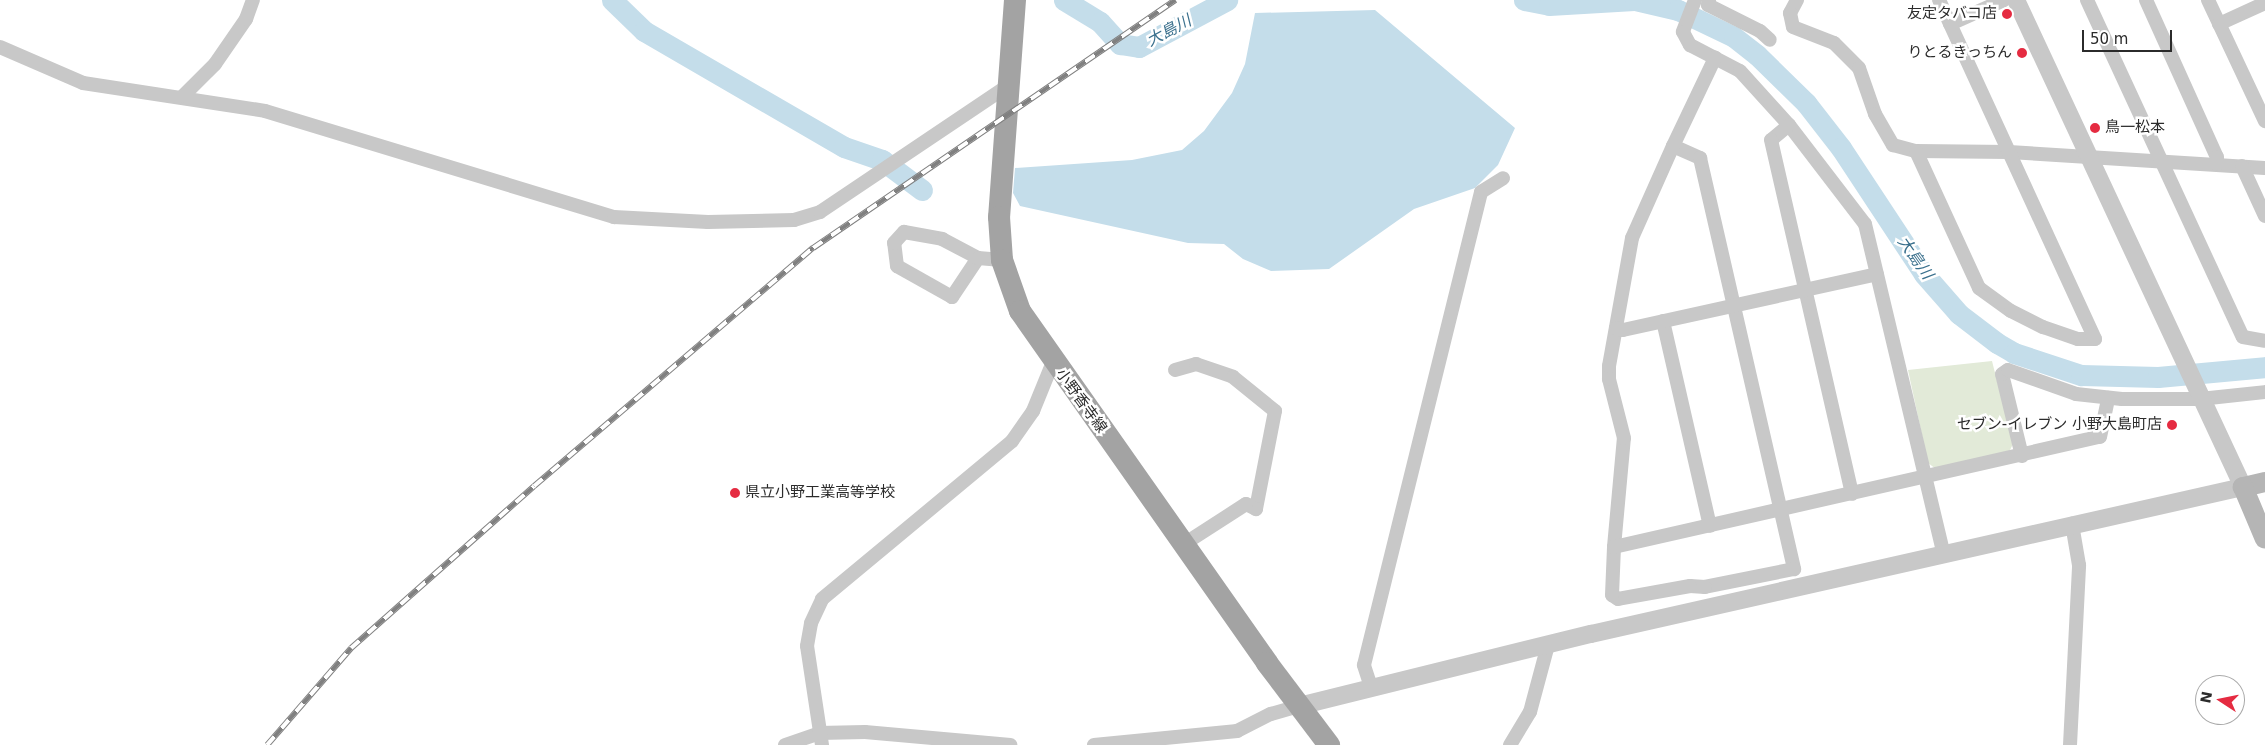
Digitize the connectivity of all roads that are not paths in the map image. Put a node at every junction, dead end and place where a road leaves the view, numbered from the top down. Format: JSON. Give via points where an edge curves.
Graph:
{"nodes":[{"id":1,"x":253,"y":0,"type":"edge"},
{"id":2,"x":1015,"y":0,"type":"edge"},
{"id":3,"x":1695,"y":0,"type":"edge"},
{"id":4,"x":1709,"y":0,"type":"edge"},
{"id":5,"x":1797,"y":0,"type":"edge"},
{"id":6,"x":1939,"y":0,"type":"edge"},
{"id":7,"x":2004,"y":0,"type":"edge"},
{"id":8,"x":2016,"y":0,"type":"edge"},
{"id":9,"x":2087,"y":0,"type":"edge"},
{"id":10,"x":2146,"y":0,"type":"edge"},
{"id":11,"x":2208,"y":0,"type":"edge"},
{"id":12,"x":2265,"y":3,"type":"edge"},
{"id":13,"x":1950,"y":24,"type":"junction"},
{"id":14,"x":2219,"y":24,"type":"junction"},
{"id":15,"x":1770,"y":40,"type":"dead end"},
{"id":16,"x":0,"y":47,"type":"edge"},
{"id":17,"x":1715,"y":58,"type":"junction"},
{"id":18,"x":1009,"y":85,"type":"junction"},
{"id":19,"x":183,"y":96,"type":"junction"},
{"id":20,"x":2265,"y":121,"type":"edge"},
{"id":21,"x":1790,"y":125,"type":"junction"},
{"id":22,"x":1673,"y":146,"type":"junction"},
{"id":23,"x":1916,"y":152,"type":"junction"},
{"id":24,"x":2009,"y":152,"type":"junction"},
{"id":25,"x":2089,"y":158,"type":"junction"},
{"id":26,"x":2161,"y":160,"type":"junction"},
{"id":27,"x":2217,"y":164,"type":"junction"},
{"id":28,"x":2242,"y":166,"type":"junction"},
{"id":29,"x":2265,"y":168,"type":"edge"},
{"id":30,"x":1503,"y":178,"type":"dead end"},
{"id":31,"x":2265,"y":216,"type":"edge"},
{"id":32,"x":978,"y":258,"type":"junction"},
{"id":33,"x":1002,"y":260,"type":"junction"},
{"id":34,"x":1877,"y":274,"type":"junction"},
{"id":35,"x":1805,"y":289,"type":"junction"},
{"id":36,"x":1734,"y":304,"type":"junction"},
{"id":37,"x":1663,"y":320,"type":"junction"},
{"id":38,"x":1616,"y":328,"type":"junction"},
{"id":39,"x":2265,"y":341,"type":"edge"},
{"id":40,"x":1053,"y":362,"type":"junction"},
{"id":41,"x":1175,"y":370,"type":"dead end"},
{"id":42,"x":2265,"y":392,"type":"edge"},
{"id":43,"x":2199,"y":395,"type":"junction"},
{"id":44,"x":2108,"y":398,"type":"junction"},
{"id":45,"x":2022,"y":456,"type":"junction"},
{"id":46,"x":1924,"y":478,"type":"junction"},
{"id":47,"x":2265,"y":482,"type":"edge"},
{"id":48,"x":2242,"y":487,"type":"junction"},
{"id":49,"x":1852,"y":494,"type":"junction"},
{"id":50,"x":1781,"y":510,"type":"junction"},
{"id":51,"x":2072,"y":524,"type":"junction"},
{"id":52,"x":1710,"y":526,"type":"junction"},
{"id":53,"x":2265,"y":539,"type":"edge"},
{"id":54,"x":1184,"y":544,"type":"junction"},
{"id":55,"x":1614,"y":547,"type":"junction"},
{"id":56,"x":1944,"y":555,"type":"junction"},
{"id":57,"x":1548,"y":646,"type":"junction"},
{"id":58,"x":1372,"y":688,"type":"junction"},
{"id":59,"x":1299,"y":706,"type":"junction"},
{"id":60,"x":821,"y":739,"type":"edge"},
{"id":61,"x":785,"y":745,"type":"edge"},
{"id":62,"x":1010,"y":745,"type":"edge"},
{"id":63,"x":1094,"y":745,"type":"edge"},
{"id":64,"x":1329,"y":745,"type":"edge"},
{"id":65,"x":1510,"y":745,"type":"edge"},
{"id":66,"x":2070,"y":745,"type":"edge"}],
"edges":[{"from":1,"to":19,"type":"street","via":[[246,19],[215,64]]},
{"from":2,"to":18,"type":"main road","name":"小野香寺線"},
{"from":3,"to":17,"type":"street","via":[[1683,32],[1690,45]]},
{"from":4,"to":15,"type":"street","via":[[1708,5],[1760,31]]},
{"from":5,"to":23,"type":"street","via":[[1790,13],[1793,27],[1834,44],[1859,68],[1875,114],[1892,145]]},
{"from":6,"to":13,"type":"street"},
{"from":7,"to":13,"type":"street"},
{"from":8,"to":25,"type":"street"},
{"from":9,"to":26,"type":"street"},
{"from":10,"to":27,"type":"street","via":[[2217,157]]},
{"from":11,"to":14,"type":"street"},
{"from":12,"to":14,"type":"street"},
{"from":13,"to":24,"type":"street"},
{"from":14,"to":20,"type":"street"},
{"from":16,"to":19,"type":"street","via":[[83,83],[144,94]]},
{"from":17,"to":21,"type":"street","via":[[1740,71]]},
{"from":17,"to":22,"type":"street"},
{"from":18,"to":19,"type":"street","via":[[820,212],[794,220],[708,222],[614,217],[265,111]]},
{"from":18,"to":33,"type":"main road","name":"小野香寺線","via":[[999,217]]},
{"from":21,"to":34,"type":"street","via":[[1865,224]]},
{"from":21,"to":35,"type":"street","via":[[1771,140]]},
{"from":22,"to":36,"type":"street","via":[[1700,158]]},
{"from":22,"to":38,"type":"street","via":[[1632,238]]},
{"from":23,"to":24,"type":"street"},
{"from":23,"to":24,"type":"street","via":[[1979,288],[2011,311],[2043,327],[2078,339],[2095,339]]},
{"from":24,"to":25,"type":"street"},
{"from":25,"to":26,"type":"street"},
{"from":25,"to":43,"type":"street"},
{"from":26,"to":27,"type":"street"},
{"from":26,"to":39,"type":"street","via":[[2244,337]]},
{"from":27,"to":28,"type":"street"},
{"from":28,"to":29,"type":"street"},
{"from":28,"to":31,"type":"street"},
{"from":30,"to":58,"type":"street","via":[[1481,192],[1364,665]]},
{"from":32,"to":32,"type":"street","via":[[932,237],[904,232],[894,243],[897,266],[952,297]]},
{"from":32,"to":33,"type":"street"},
{"from":33,"to":40,"type":"main road","name":"小野香寺線","via":[[1020,311]]},
{"from":34,"to":35,"type":"street"},
{"from":34,"to":46,"type":"street"},
{"from":35,"to":36,"type":"street"},
{"from":35,"to":49,"type":"street"},
{"from":36,"to":37,"type":"street"},
{"from":36,"to":50,"type":"street"},
{"from":37,"to":38,"type":"street","via":[[1623,330]]},
{"from":37,"to":52,"type":"street"},
{"from":38,"to":55,"type":"street","via":[[1609,380],[1624,438]]},
{"from":40,"to":54,"type":"main road","name":"小野香寺線"},
{"from":40,"to":60,"type":"street","via":[[1033,411],[1012,441],[822,599],[811,623],[807,646]]},
{"from":41,"to":54,"type":"street","via":[[1196,364],[1233,377],[1275,411],[1256,509],[1246,504]]},
{"from":42,"to":43,"type":"street"},
{"from":43,"to":44,"type":"street"},
{"from":43,"to":48,"type":"street"},
{"from":44,"to":45,"type":"street","via":[[2100,437]]},
{"from":44,"to":45,"type":"street","via":[[2076,394],[2008,370],[2002,374]]},
{"from":45,"to":46,"type":"street"},
{"from":46,"to":49,"type":"street"},
{"from":46,"to":56,"type":"street"},
{"from":47,"to":48,"type":"main road"},
{"from":48,"to":51,"type":"street"},
{"from":48,"to":53,"type":"main road"},
{"from":49,"to":50,"type":"street"},
{"from":50,"to":52,"type":"street"},
{"from":50,"to":55,"type":"street","via":[[1794,569],[1705,587],[1690,586],[1618,599],[1612,594]]},
{"from":51,"to":56,"type":"street"},
{"from":51,"to":66,"type":"street","via":[[2079,566]]},
{"from":52,"to":55,"type":"street"},
{"from":54,"to":59,"type":"main road","name":"小野香寺線"},
{"from":56,"to":57,"type":"street"},
{"from":57,"to":58,"type":"street"},
{"from":57,"to":65,"type":"street","via":[[1530,712]]},
{"from":58,"to":59,"type":"street"},
{"from":59,"to":63,"type":"street","via":[[1271,714],[1237,731]]},
{"from":59,"to":64,"type":"main road","name":"小野香寺線"},
{"from":60,"to":61,"type":"street"},
{"from":60,"to":62,"type":"street","via":[[865,732]]}]}
